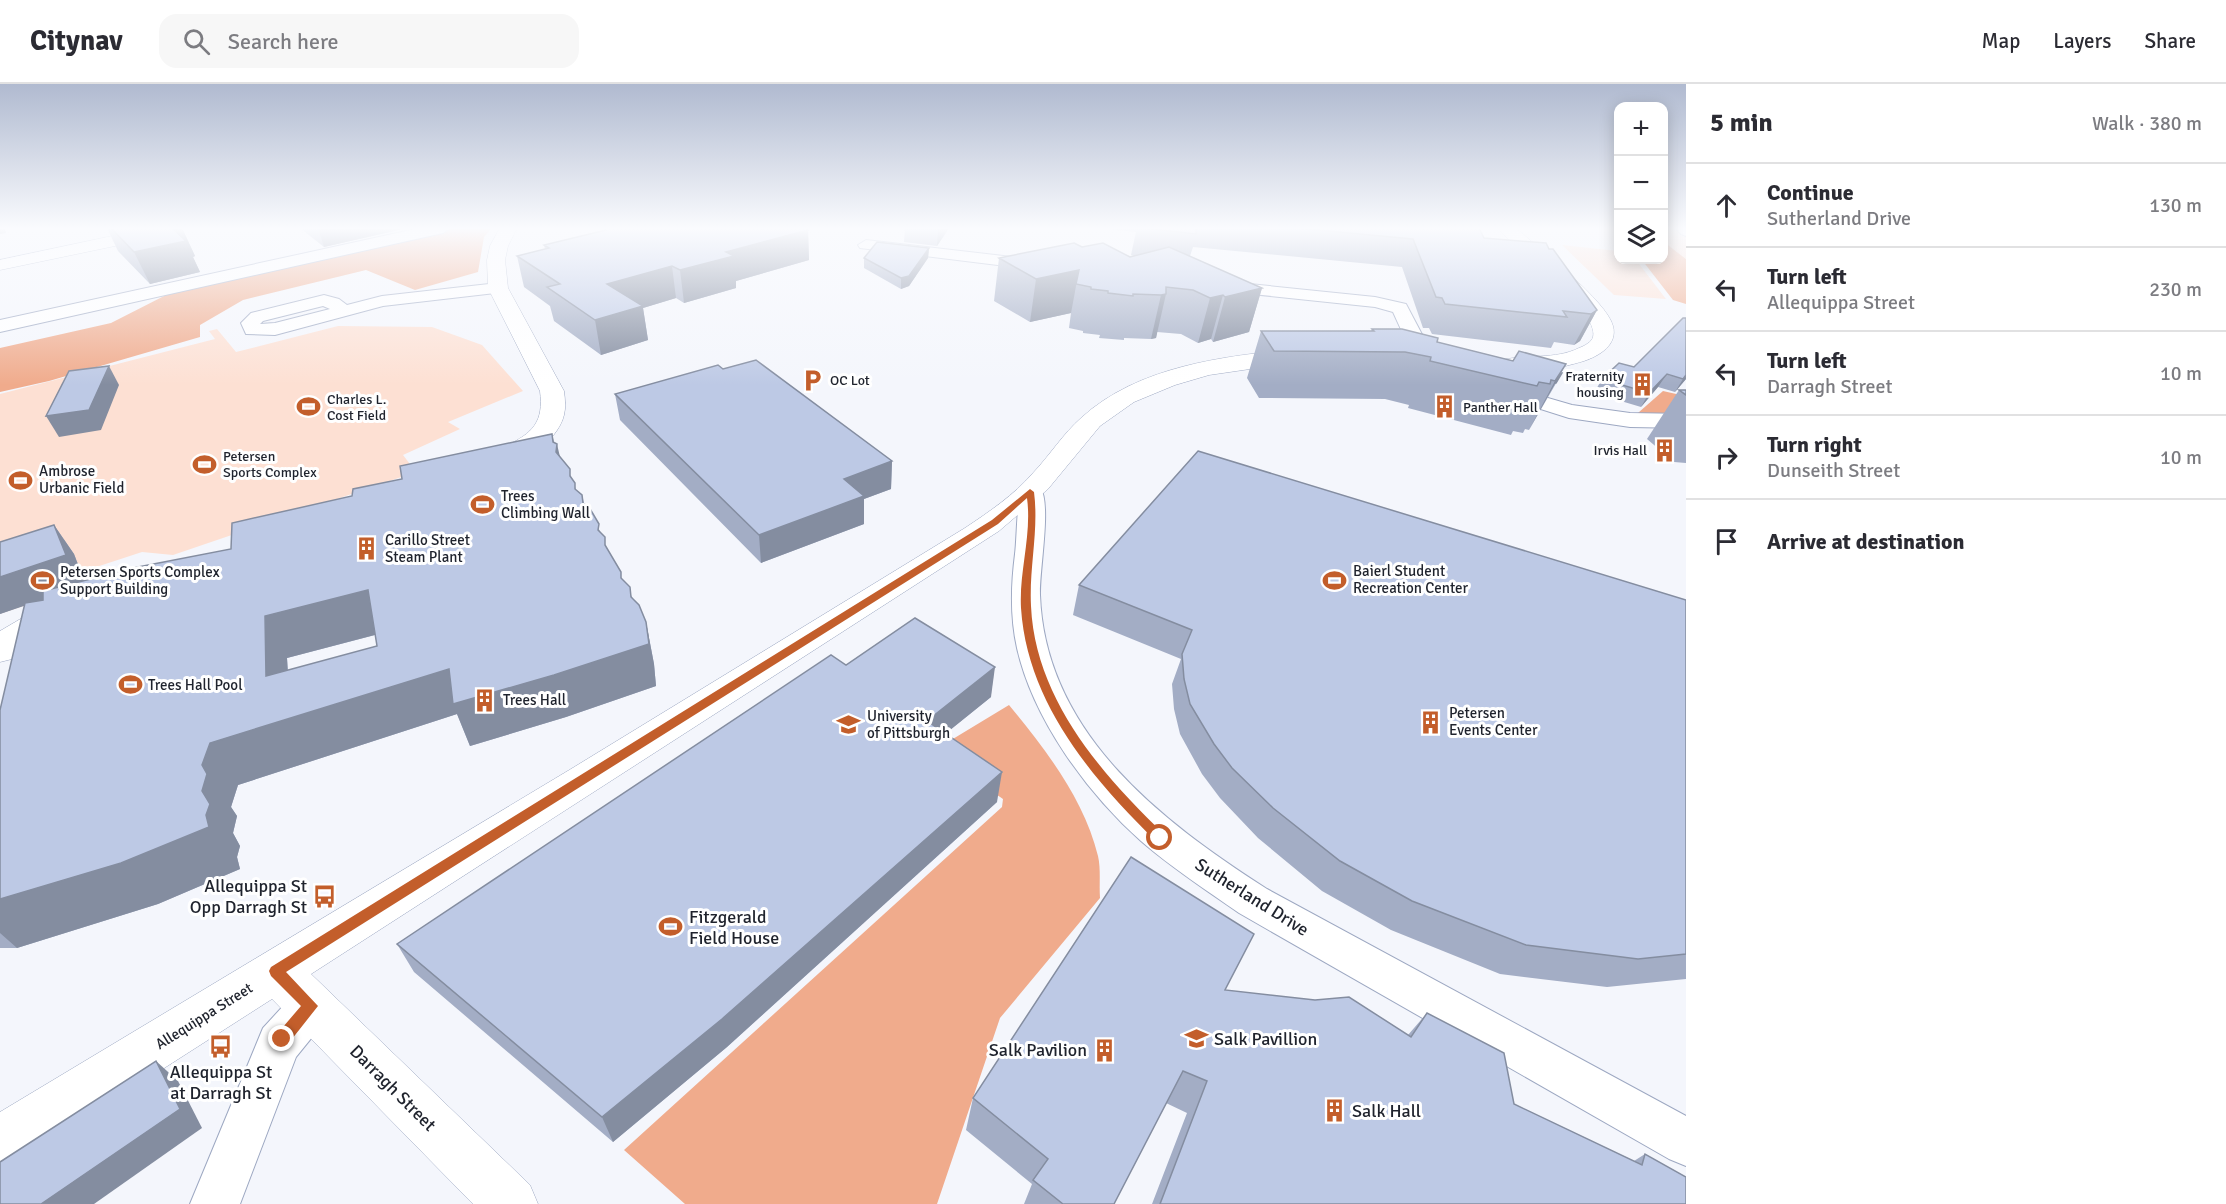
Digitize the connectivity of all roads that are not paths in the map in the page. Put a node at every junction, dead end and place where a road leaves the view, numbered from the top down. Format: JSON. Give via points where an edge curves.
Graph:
{"nodes":[{"id":1,"x":207,"y":280,"type":"edge"},
{"id":2,"x":497,"y":280,"type":"edge"},
{"id":3,"x":1562,"y":280,"type":"edge"},
{"id":4,"x":1205,"y":284,"type":"edge"},
{"id":5,"x":498,"y":288,"type":"junction"},
{"id":6,"x":345,"y":311,"type":"dead end"},
{"id":7,"x":0,"y":326,"type":"edge"},
{"id":8,"x":1318,"y":356,"type":"edge"},
{"id":9,"x":1402,"y":357,"type":"edge"},
{"id":10,"x":1433,"y":360,"type":"junction"},
{"id":11,"x":1489,"y":364,"type":"edge"},
{"id":12,"x":1459,"y":368,"type":"edge"},
{"id":13,"x":1491,"y":388,"type":"edge"},
{"id":14,"x":1686,"y":421,"type":"edge"},
{"id":15,"x":476,"y":468,"type":"edge"},
{"id":16,"x":1030,"y":492,"type":"junction"},
{"id":17,"x":86,"y":600,"type":"edge"},
{"id":18,"x":6,"y":644,"type":"edge"},
{"id":19,"x":276,"y":971,"type":"junction"},
{"id":20,"x":311,"y":1006,"type":"junction"},
{"id":21,"x":4,"y":1138,"type":"edge"},
{"id":22,"x":1686,"y":1142,"type":"edge"},
{"id":23,"x":215,"y":1204,"type":"edge"},
{"id":24,"x":511,"y":1204,"type":"edge"}],
"edges":[{"from":1,"to":7,"type":"street"},
{"from":2,"to":5,"type":"street"},
{"from":3,"to":11,"type":"street","via":[[1604,325],[1601,343],[1580,356],[1526,364]]},
{"from":4,"to":10,"type":"street","via":[[1400,308],[1418,345]]},
{"from":5,"to":6,"type":"street","via":[[382,301]]},
{"from":5,"to":15,"type":"street","via":[[552,391],[555,405],[552,418],[536,440]]},
{"from":8,"to":16,"type":"street","name":"Allequippa Street","via":[[1212,368],[1158,383],[1123,398],[1103,411],[1070,443]]},
{"from":9,"to":10,"type":"street"},
{"from":10,"to":12,"type":"street"},
{"from":13,"to":14,"type":"street","via":[[1569,411],[1630,420]]},
{"from":16,"to":19,"type":"street","name":"Allequippa Street","via":[[995,522]]},
{"from":16,"to":22,"type":"street","name":"Sutherland Drive","via":[[1034,516],[1026,579],[1028,633],[1044,684],[1075,742],[1124,803],[1160,838],[1265,908]]},
{"from":17,"to":18,"type":"street","via":[[64,607]]},
{"from":19,"to":20,"type":"street","name":"Darragh Street"},
{"from":19,"to":21,"type":"street","name":"Allequippa Street"},
{"from":20,"to":23,"type":"street","via":[[279,1043]]},
{"from":20,"to":24,"type":"street","name":"Darragh Street"}]}
